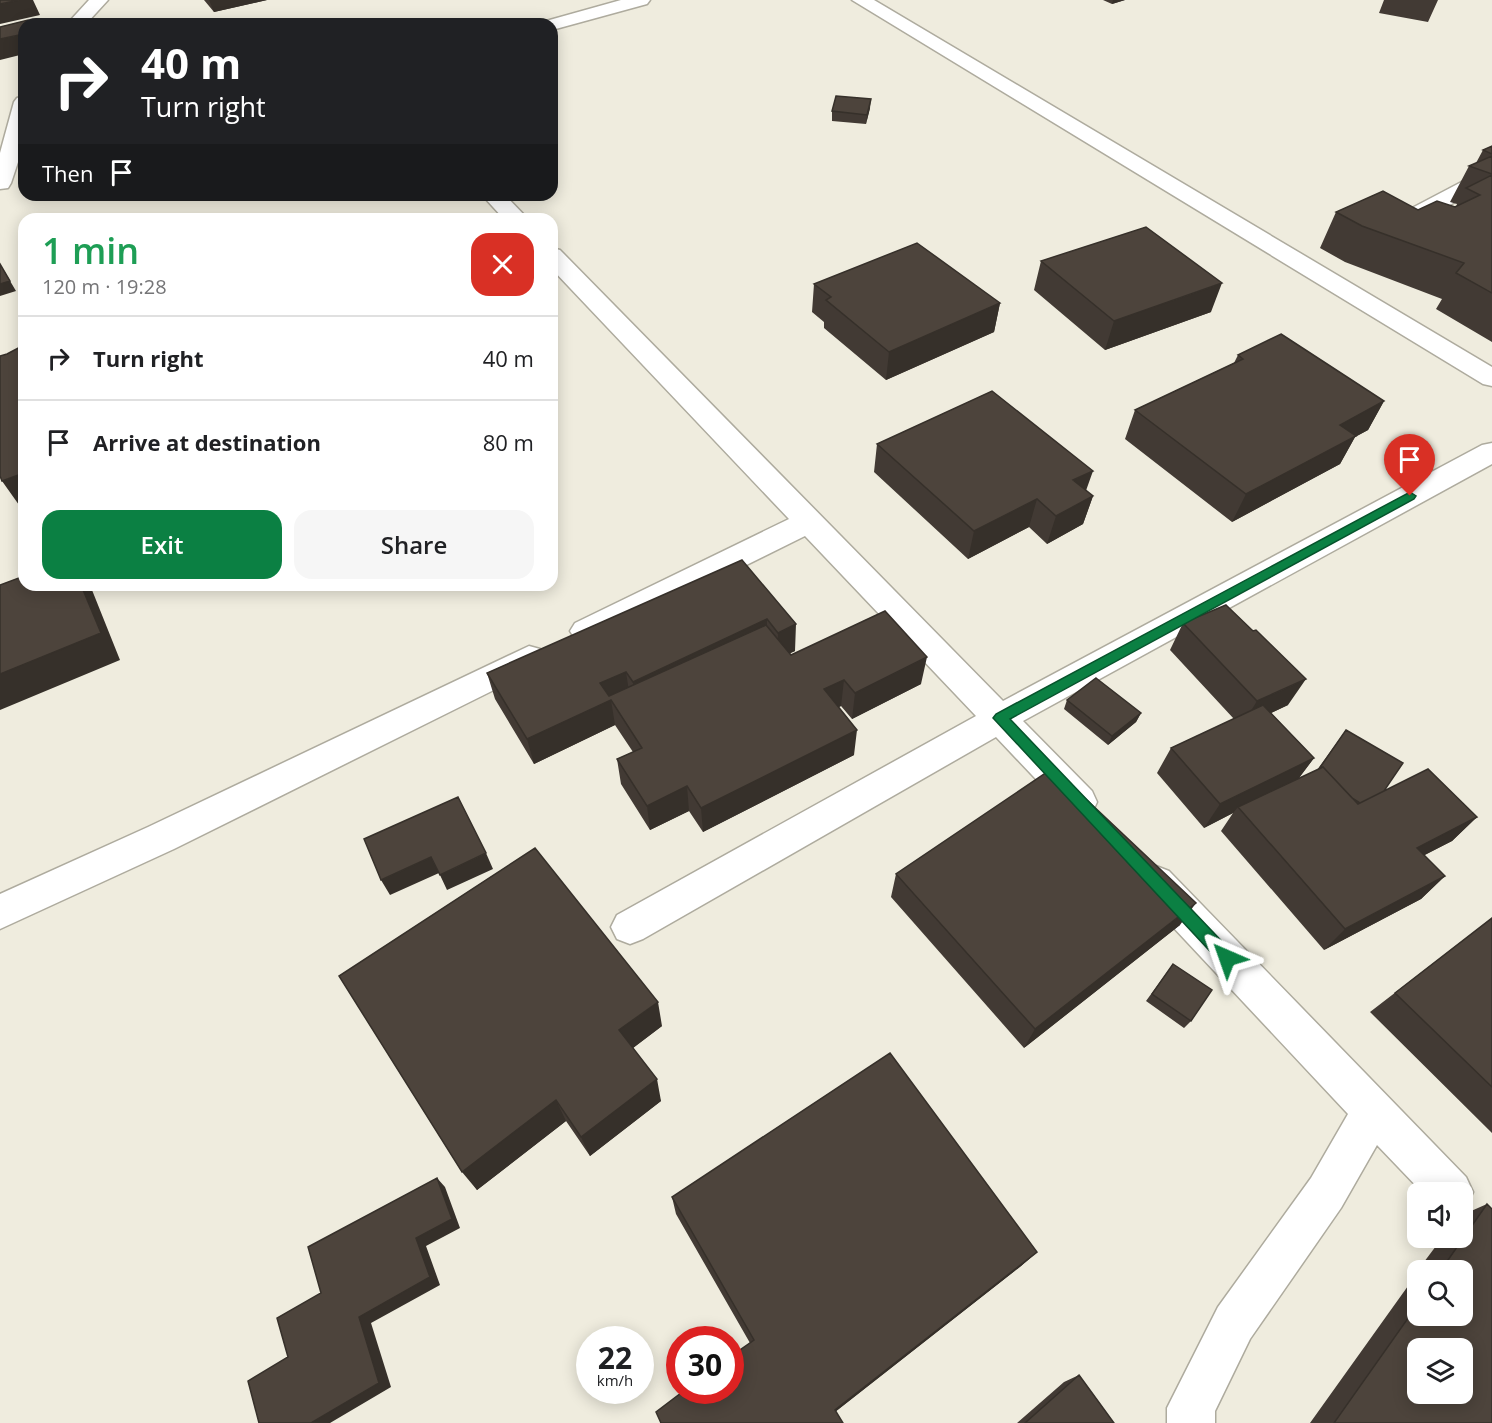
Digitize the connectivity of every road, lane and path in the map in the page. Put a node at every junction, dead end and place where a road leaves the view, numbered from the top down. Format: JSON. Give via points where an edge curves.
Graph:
{"nodes":[{"id":1,"x":99,"y":0,"type":"edge"},
{"id":2,"x":641,"y":0,"type":"edge"},
{"id":3,"x":861,"y":0,"type":"edge"},
{"id":4,"x":82,"y":18,"type":"edge"},
{"id":5,"x":558,"y":23,"type":"edge"},
{"id":6,"x":18,"y":109,"type":"edge"},
{"id":7,"x":1492,"y":172,"type":"edge"},
{"id":8,"x":0,"y":183,"type":"edge"},
{"id":9,"x":499,"y":201,"type":"edge"},
{"id":10,"x":511,"y":213,"type":"edge"},
{"id":11,"x":1391,"y":228,"type":"edge"},
{"id":12,"x":558,"y":261,"type":"edge"},
{"id":13,"x":1492,"y":378,"type":"edge"},
{"id":14,"x":1492,"y":452,"type":"edge"},
{"id":15,"x":808,"y":522,"type":"junction"},
{"id":16,"x":1000,"y":718,"type":"junction"},
{"id":17,"x":1097,"y":820,"type":"edge"},
{"id":18,"x":1138,"y":863,"type":"edge"},
{"id":19,"x":0,"y":912,"type":"edge"},
{"id":20,"x":630,"y":927,"type":"dead end"},
{"id":21,"x":1372,"y":1112,"type":"junction"},
{"id":22,"x":1441,"y":1182,"type":"edge"},
{"id":23,"x":1191,"y":1423,"type":"edge"}],
"edges":[{"from":1,"to":4,"type":"street"},
{"from":2,"to":5,"type":"street"},
{"from":3,"to":13,"type":"street"},
{"from":6,"to":8,"type":"street","via":[[16,137]]},
{"from":7,"to":11,"type":"street"},
{"from":9,"to":10,"type":"street"},
{"from":12,"to":15,"type":"street"},
{"from":14,"to":16,"type":"street"},
{"from":15,"to":16,"type":"street"},
{"from":15,"to":19,"type":"street","via":[[161,838]]},
{"from":16,"to":17,"type":"street"},
{"from":16,"to":20,"type":"street"},
{"from":18,"to":21,"type":"street"},
{"from":21,"to":22,"type":"street"},
{"from":21,"to":23,"type":"street","via":[[1326,1193],[1234,1323],[1191,1408]]}]}
